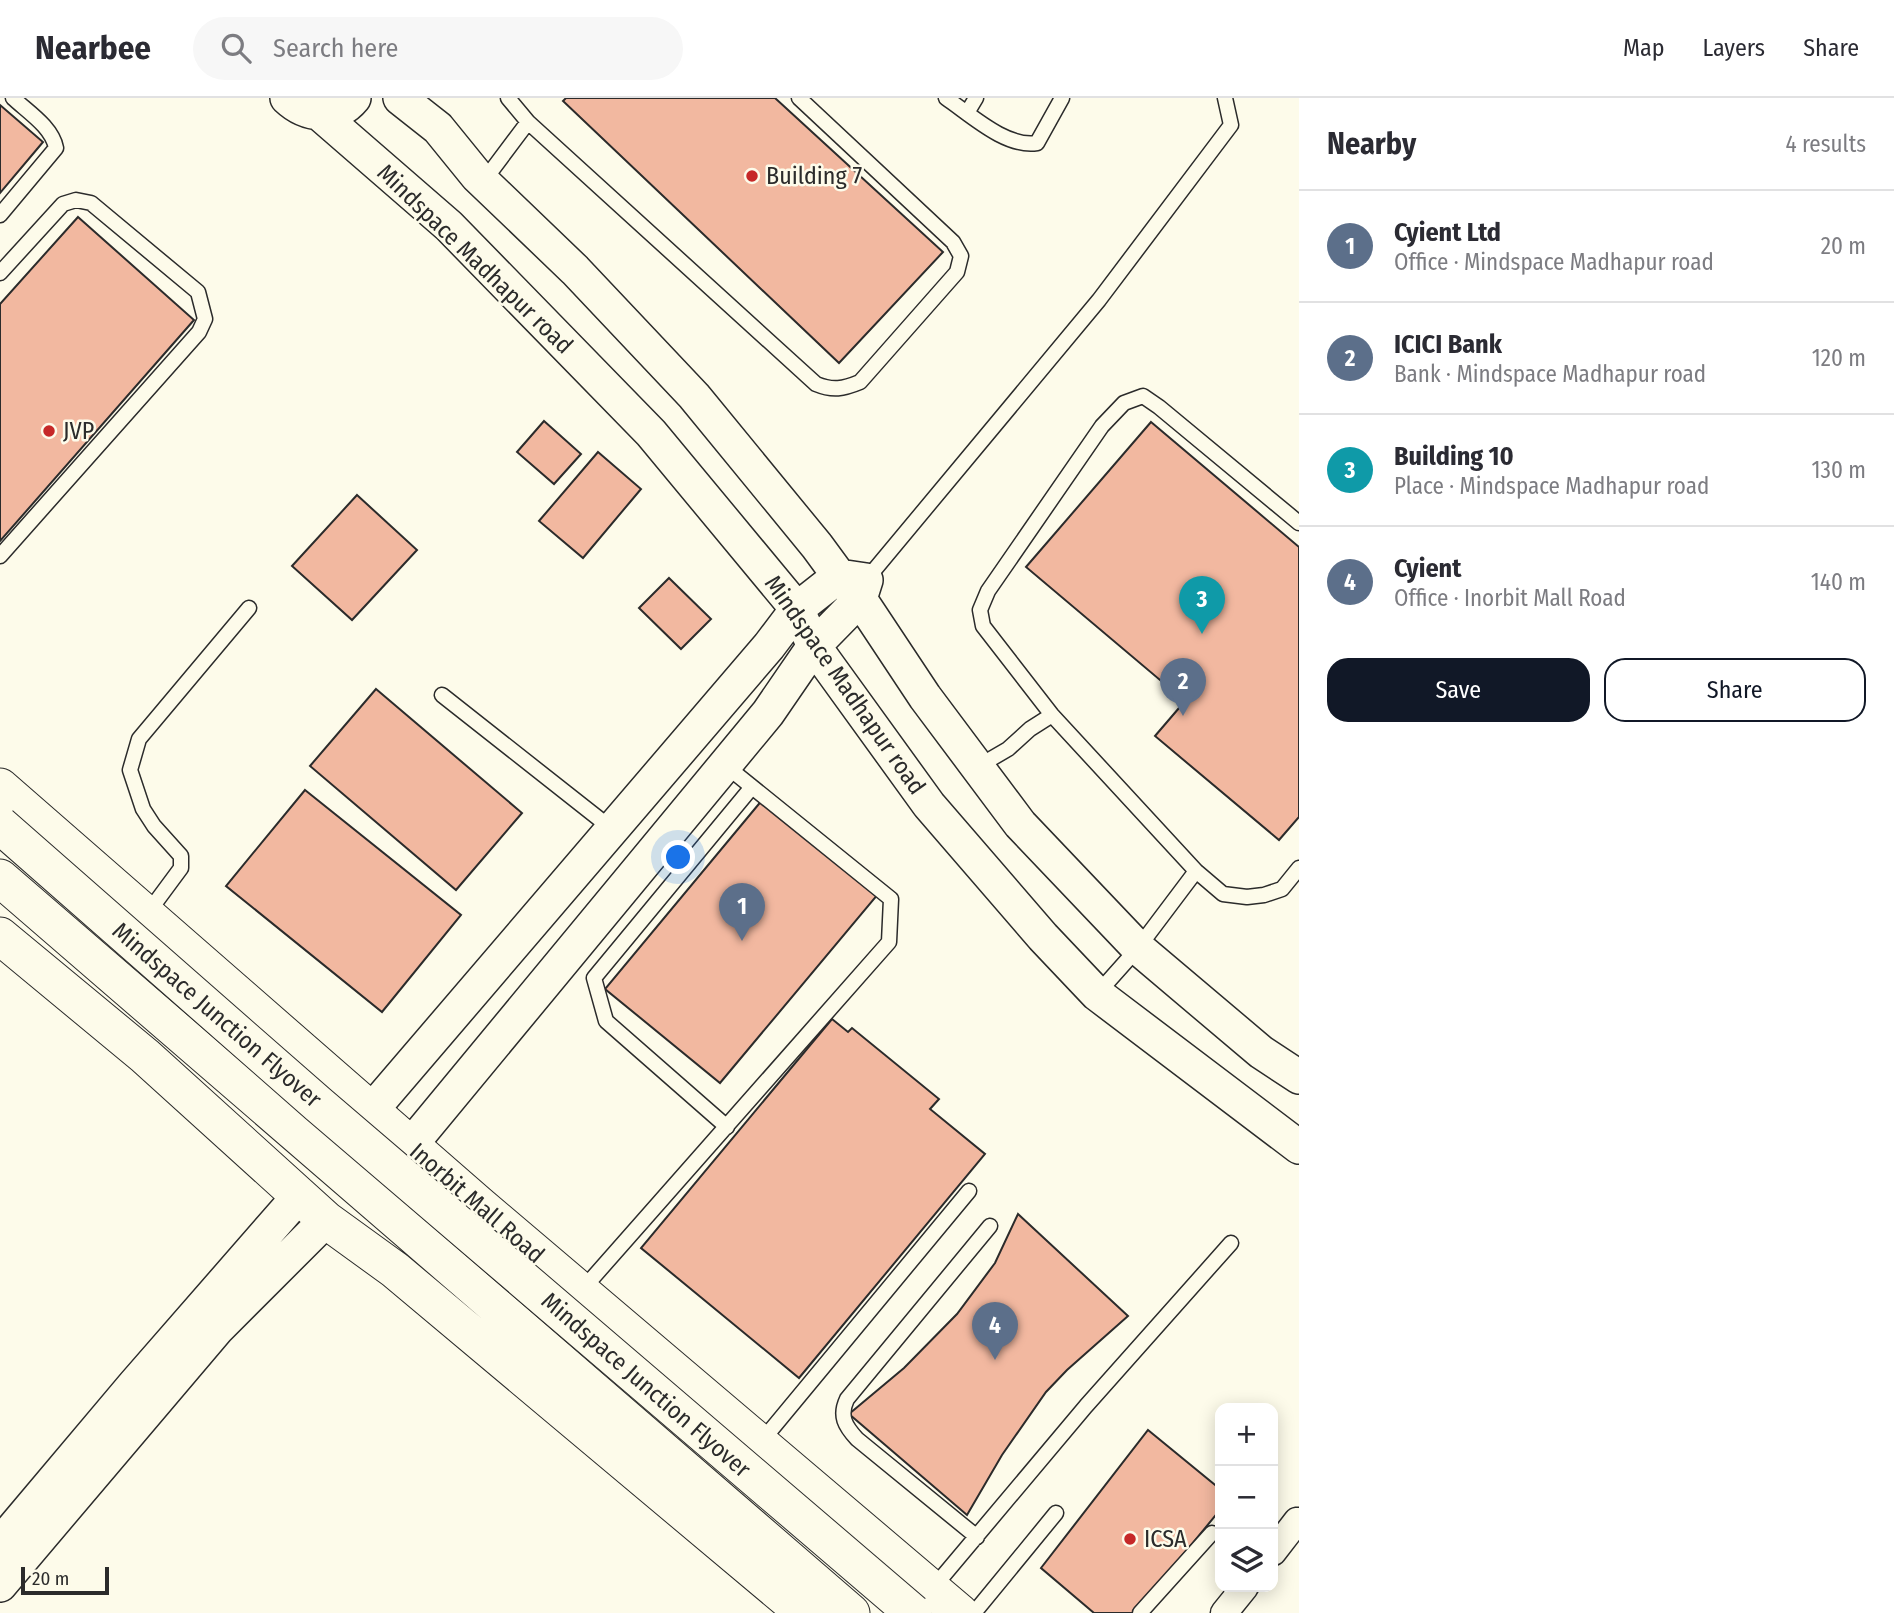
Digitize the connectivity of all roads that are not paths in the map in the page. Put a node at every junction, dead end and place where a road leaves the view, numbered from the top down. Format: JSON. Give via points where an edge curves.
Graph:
{"nodes":[{"id":1,"x":13,"y":98,"type":"edge"},
{"id":2,"x":287,"y":98,"type":"edge"},
{"id":3,"x":354,"y":98,"type":"edge"},
{"id":4,"x":400,"y":98,"type":"edge"},
{"id":5,"x":508,"y":98,"type":"edge"},
{"id":6,"x":799,"y":98,"type":"edge"},
{"id":7,"x":946,"y":98,"type":"edge"},
{"id":8,"x":976,"y":98,"type":"edge"},
{"id":9,"x":1062,"y":98,"type":"edge"},
{"id":10,"x":1224,"y":98,"type":"edge"},
{"id":11,"x":967,"y":113,"type":"junction"},
{"id":12,"x":320,"y":114,"type":"junction"},
{"id":13,"x":528,"y":122,"type":"junction"},
{"id":14,"x":484,"y":182,"type":"junction"},
{"id":15,"x":0,"y":215,"type":"edge"},
{"id":16,"x":0,"y":273,"type":"edge"},
{"id":17,"x":1299,"y":523,"type":"edge"},
{"id":18,"x":0,"y":556,"type":"edge"},
{"id":19,"x":855,"y":585,"type":"junction"},
{"id":20,"x":249,"y":608,"type":"dead end"},
{"id":21,"x":797,"y":609,"type":"junction"},
{"id":22,"x":814,"y":646,"type":"junction"},
{"id":23,"x":442,"y":695,"type":"dead end"},
{"id":24,"x":1052,"y":715,"type":"junction"},
{"id":25,"x":725,"y":765,"type":"junction"},
{"id":26,"x":977,"y":767,"type":"junction"},
{"id":27,"x":752,"y":787,"type":"junction"},
{"id":28,"x":1,"y":790,"type":"edge"},
{"id":29,"x":0,"y":825,"type":"edge"},
{"id":30,"x":612,"y":829,"type":"junction"},
{"id":31,"x":1299,"y":868,"type":"edge"},
{"id":32,"x":1196,"y":871,"type":"junction"},
{"id":33,"x":0,"y":878,"type":"edge"},
{"id":34,"x":146,"y":915,"type":"junction"},
{"id":35,"x":0,"y":936,"type":"edge"},
{"id":36,"x":1139,"y":948,"type":"junction"},
{"id":37,"x":1097,"y":994,"type":"junction"},
{"id":38,"x":1299,"y":1077,"type":"edge"},
{"id":39,"x":371,"y":1111,"type":"junction"},
{"id":40,"x":727,"y":1127,"type":"junction"},
{"id":41,"x":411,"y":1146,"type":"junction"},
{"id":42,"x":1299,"y":1147,"type":"edge"},
{"id":43,"x":969,"y":1191,"type":"dead end"},
{"id":44,"x":298,"y":1197,"type":"junction"},
{"id":45,"x":326,"y":1220,"type":"junction"},
{"id":46,"x":990,"y":1226,"type":"dead end"},
{"id":47,"x":1231,"y":1242,"type":"dead end"},
{"id":48,"x":581,"y":1292,"type":"junction"},
{"id":49,"x":140,"y":1399,"type":"junction"},
{"id":50,"x":760,"y":1443,"type":"junction"},
{"id":51,"x":1056,"y":1513,"type":"dead end"},
{"id":52,"x":1297,"y":1521,"type":"edge"},
{"id":53,"x":1212,"y":1533,"type":"dead end"},
{"id":54,"x":977,"y":1536,"type":"junction"},
{"id":55,"x":0,"y":1544,"type":"edge"},
{"id":56,"x":1278,"y":1546,"type":"edge"},
{"id":57,"x":0,"y":1585,"type":"edge"},
{"id":58,"x":1241,"y":1592,"type":"edge"},
{"id":59,"x":921,"y":1593,"type":"edge"},
{"id":60,"x":804,"y":1613,"type":"edge"},
{"id":61,"x":851,"y":1613,"type":"edge"},
{"id":62,"x":886,"y":1613,"type":"edge"},
{"id":63,"x":960,"y":1613,"type":"edge"},
{"id":64,"x":974,"y":1613,"type":"edge"},
{"id":65,"x":1140,"y":1613,"type":"edge"},
{"id":66,"x":1224,"y":1613,"type":"edge"}],
"edges":[{"from":1,"to":15,"type":"lane","via":[[54,137],[56,148]]},
{"from":2,"to":12,"type":"street","name":"Mindspace Madhapur road","via":[[298,109]]},
{"from":3,"to":12,"type":"street","via":[[337,111]]},
{"from":4,"to":14,"type":"street","via":[[438,128]]},
{"from":5,"to":13,"type":"lane"},
{"from":6,"to":13,"type":"lane","via":[[953,242],[961,256],[957,272],[869,372],[843,389],[816,384]]},
{"from":7,"to":11,"type":"lane"},
{"from":8,"to":11,"type":"lane"},
{"from":9,"to":11,"type":"lane","via":[[1037,143],[1010,141]]},
{"from":10,"to":19,"type":"lane","via":[[1231,125],[1098,300]]},
{"from":12,"to":21,"type":"street","name":"Mindspace Madhapur road","via":[[449,226],[651,433]]},
{"from":13,"to":14,"type":"lane"},
{"from":14,"to":19,"type":"street","via":[[694,396],[817,546]]},
{"from":16,"to":18,"type":"lane","via":[[63,204],[76,200],[91,203],[198,292],[205,318],[199,332]]},
{"from":17,"to":24,"type":"lane","via":[[1159,407],[1143,397],[1124,403],[1094,437],[988,591],[980,610],[983,626]]},
{"from":19,"to":21,"type":"street"},
{"from":19,"to":22,"type":"street"},
{"from":19,"to":26,"type":"street","via":[[925,697]]},
{"from":20,"to":34,"type":"lane","via":[[139,739],[130,770],[133,785],[154,826],[181,856],[181,868]]},
{"from":21,"to":22,"type":"street","name":"Mindspace Madhapur road"},
{"from":21,"to":30,"type":"street"},
{"from":22,"to":25,"type":"street"},
{"from":22,"to":37,"type":"street","name":"Mindspace Madhapur road","via":[[929,805]]},
{"from":23,"to":30,"type":"lane"},
{"from":24,"to":26,"type":"lane"},
{"from":24,"to":32,"type":"lane"},
{"from":25,"to":27,"type":"lane"},
{"from":25,"to":41,"type":"street"},
{"from":26,"to":36,"type":"street","via":[[1020,824]]},
{"from":27,"to":40,"type":"lane","via":[[594,978],[606,1021]]},
{"from":27,"to":40,"type":"lane","via":[[891,899],[889,942]]},
{"from":28,"to":34,"type":"main road","name":"Inorbit Mall Road"},
{"from":29,"to":59,"type":"main road","name":"Mindspace Junction Flyover","bridge":true,"via":[[329,1113]]},
{"from":30,"to":39,"type":"street"},
{"from":31,"to":32,"type":"lane","via":[[1282,889],[1247,897],[1223,894]]},
{"from":32,"to":36,"type":"lane"},
{"from":33,"to":61,"type":"main road","name":"Mindspace Junction Flyover"},
{"from":34,"to":39,"type":"main road","name":"Inorbit Mall Road"},
{"from":35,"to":44,"type":"main road","via":[[145,1056]]},
{"from":36,"to":37,"type":"lane"},
{"from":36,"to":38,"type":"street","via":[[1261,1052]]},
{"from":37,"to":42,"type":"street","name":"Mindspace Madhapur road"},
{"from":39,"to":41,"type":"main road","name":"Inorbit Mall Road"},
{"from":40,"to":48,"type":"lane"},
{"from":41,"to":48,"type":"main road","name":"Inorbit Mall Road"},
{"from":43,"to":50,"type":"lane"},
{"from":44,"to":45,"type":"main road"},
{"from":44,"to":49,"type":"street"},
{"from":45,"to":49,"type":"street"},
{"from":45,"to":60,"type":"main road","via":[[395,1270]]},
{"from":46,"to":54,"type":"lane","via":[[843,1408],[843,1419],[857,1439]]},
{"from":47,"to":54,"type":"lane"},
{"from":48,"to":50,"type":"main road","name":"Inorbit Mall Road"},
{"from":49,"to":55,"type":"street"},
{"from":49,"to":57,"type":"street"},
{"from":50,"to":59,"type":"main road","name":"Inorbit Mall Road"},
{"from":51,"to":64,"type":"lane"},
{"from":52,"to":56,"type":"street"},
{"from":53,"to":65,"type":"lane"},
{"from":54,"to":59,"type":"lane"},
{"from":58,"to":66,"type":"street"},
{"from":59,"to":62,"type":"main road"},
{"from":59,"to":63,"type":"main road","name":"Inorbit Mall Road"}]}
